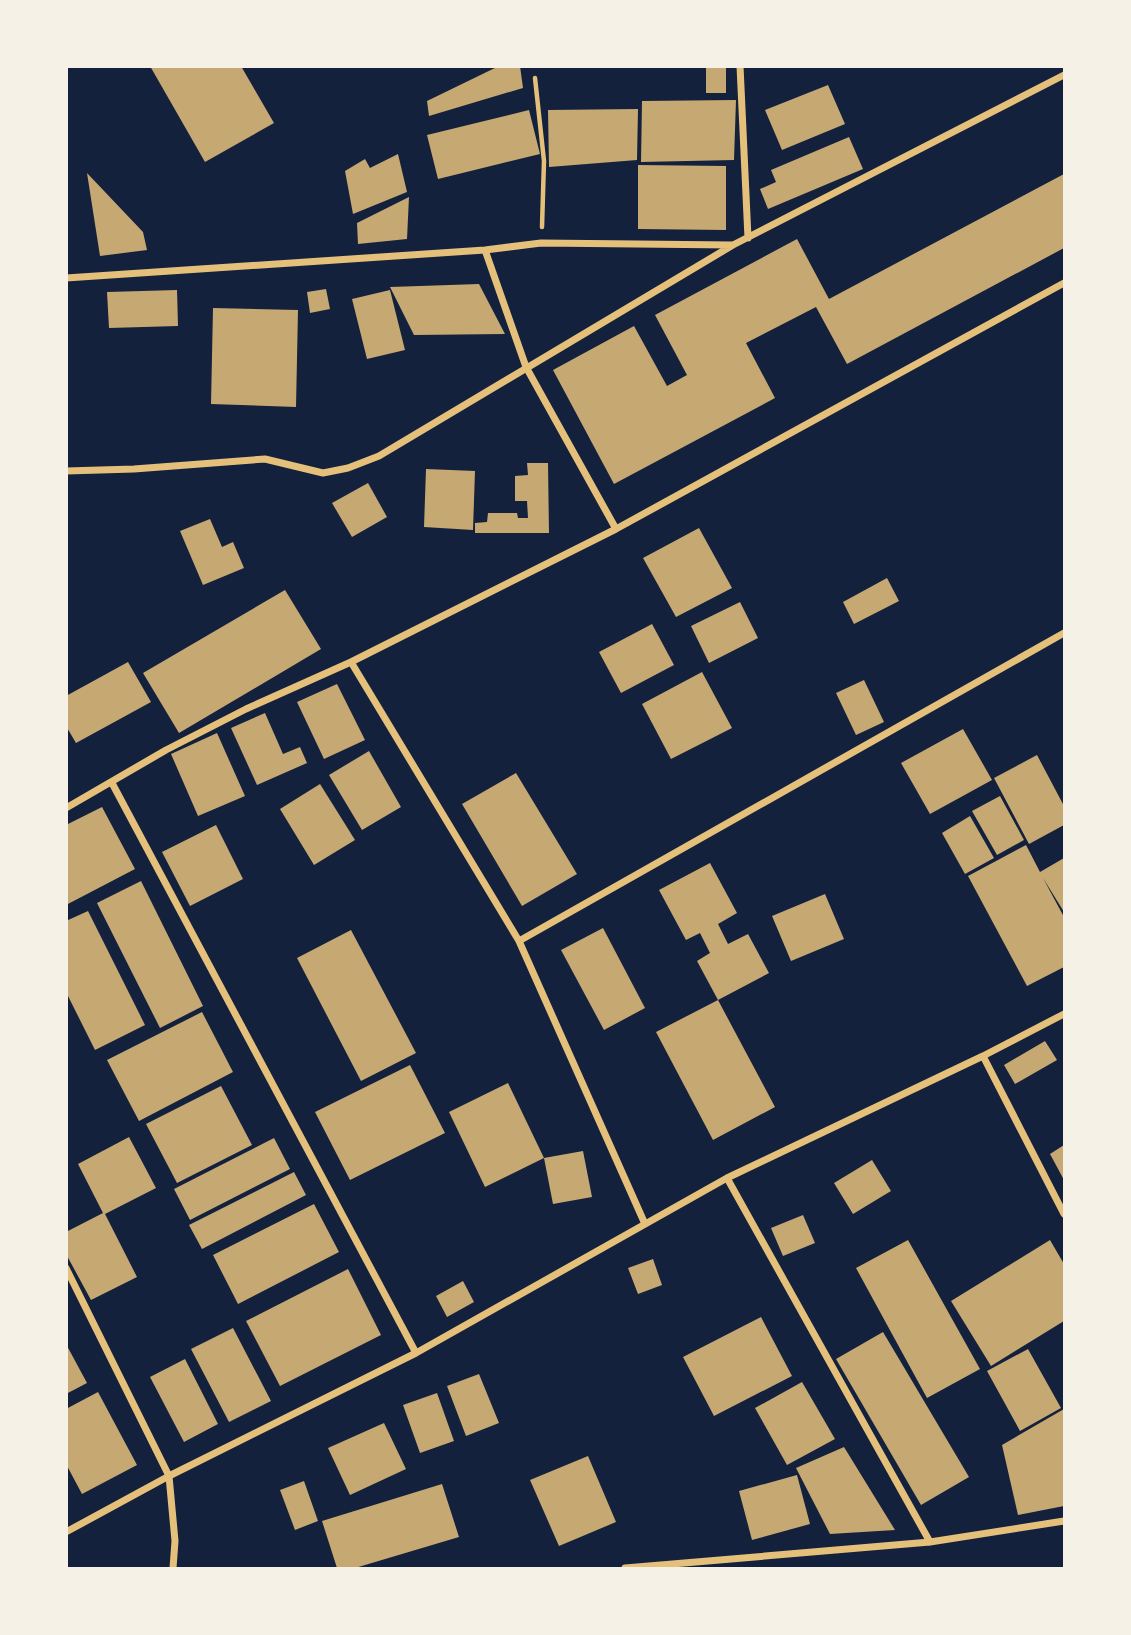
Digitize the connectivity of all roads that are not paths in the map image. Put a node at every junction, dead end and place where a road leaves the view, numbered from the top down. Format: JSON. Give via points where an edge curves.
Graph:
{"nodes":[{"id":1,"x":740,"y":66,"type":"edge"},
{"id":2,"x":1065,"y":75,"type":"edge"},
{"id":3,"x":748,"y":238,"type":"junction"},
{"id":4,"x":733,"y":245,"type":"junction"},
{"id":5,"x":485,"y":250,"type":"junction"},
{"id":6,"x":66,"y":278,"type":"edge"},
{"id":7,"x":1065,"y":283,"type":"edge"},
{"id":8,"x":526,"y":367,"type":"junction"},
{"id":9,"x":66,"y":471,"type":"edge"},
{"id":10,"x":617,"y":529,"type":"junction"},
{"id":11,"x":1065,"y":633,"type":"edge"},
{"id":12,"x":351,"y":662,"type":"junction"},
{"id":13,"x":112,"y":783,"type":"junction"},
{"id":14,"x":66,"y":808,"type":"edge"},
{"id":15,"x":519,"y":942,"type":"junction"},
{"id":16,"x":1065,"y":1014,"type":"edge"},
{"id":17,"x":983,"y":1056,"type":"junction"},
{"id":18,"x":727,"y":1178,"type":"junction"},
{"id":19,"x":1065,"y":1214,"type":"edge"},
{"id":20,"x":645,"y":1224,"type":"junction"},
{"id":21,"x":66,"y":1268,"type":"edge"},
{"id":22,"x":416,"y":1353,"type":"junction"},
{"id":23,"x":169,"y":1476,"type":"junction"},
{"id":24,"x":1065,"y":1521,"type":"edge"},
{"id":25,"x":66,"y":1532,"type":"edge"},
{"id":26,"x":930,"y":1542,"type":"junction"},
{"id":27,"x":173,"y":1569,"type":"edge"},
{"id":28,"x":625,"y":1569,"type":"edge"}],
"edges":[{"from":1,"to":3,"type":"street"},
{"from":2,"to":3,"type":"street"},
{"from":3,"to":4,"type":"street"},
{"from":4,"to":5,"type":"street","via":[[541,243]]},
{"from":4,"to":8,"type":"street"},
{"from":5,"to":6,"type":"street"},
{"from":5,"to":8,"type":"street"},
{"from":7,"to":10,"type":"street"},
{"from":8,"to":9,"type":"street","via":[[379,456],[348,468],[323,473],[265,458]]},
{"from":8,"to":10,"type":"street"},
{"from":10,"to":12,"type":"street"},
{"from":11,"to":15,"type":"street"},
{"from":12,"to":13,"type":"street","via":[[246,709]]},
{"from":12,"to":15,"type":"street"},
{"from":13,"to":14,"type":"street"},
{"from":13,"to":22,"type":"street"},
{"from":15,"to":20,"type":"street"},
{"from":16,"to":17,"type":"street"},
{"from":17,"to":18,"type":"street"},
{"from":17,"to":19,"type":"street"},
{"from":18,"to":20,"type":"street"},
{"from":18,"to":26,"type":"street"},
{"from":20,"to":22,"type":"street"},
{"from":21,"to":23,"type":"street"},
{"from":22,"to":23,"type":"street"},
{"from":23,"to":25,"type":"street"},
{"from":23,"to":27,"type":"street"},
{"from":24,"to":26,"type":"street"},
{"from":26,"to":28,"type":"street"}]}
